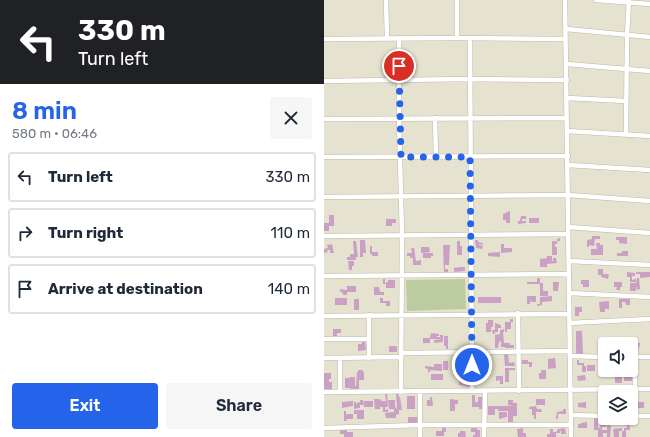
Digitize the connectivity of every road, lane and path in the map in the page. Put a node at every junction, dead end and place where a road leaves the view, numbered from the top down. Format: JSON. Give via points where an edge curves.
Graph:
{"nodes":[{"id":1,"x":386,"y":0,"type":"edge"},
{"id":2,"x":457,"y":0,"type":"edge"},
{"id":3,"x":565,"y":0,"type":"edge"},
{"id":4,"x":596,"y":0,"type":"edge"},
{"id":5,"x":602,"y":0,"type":"edge"},
{"id":6,"x":629,"y":1,"type":"edge"},
{"id":7,"x":650,"y":4,"type":"edge"},
{"id":8,"x":566,"y":29,"type":"junction"},
{"id":9,"x":627,"y":35,"type":"junction"},
{"id":10,"x":650,"y":37,"type":"edge"},
{"id":11,"x":387,"y":38,"type":"junction"},
{"id":12,"x":400,"y":38,"type":"junction"},
{"id":13,"x":457,"y":38,"type":"junction"},
{"id":14,"x":470,"y":38,"type":"junction"},
{"id":15,"x":324,"y":39,"type":"edge"},
{"id":16,"x":565,"y":39,"type":"junction"},
{"id":17,"x":566,"y":64,"type":"junction"},
{"id":18,"x":627,"y":69,"type":"junction"},
{"id":19,"x":650,"y":71,"type":"edge"},
{"id":20,"x":399,"y":79,"type":"junction"},
{"id":21,"x":470,"y":79,"type":"junction"},
{"id":22,"x":567,"y":80,"type":"junction"},
{"id":23,"x":324,"y":81,"type":"edge"},
{"id":24,"x":567,"y":98,"type":"junction"},
{"id":25,"x":626,"y":101,"type":"junction"},
{"id":26,"x":324,"y":118,"type":"edge"},
{"id":27,"x":399,"y":118,"type":"junction"},
{"id":28,"x":435,"y":118,"type":"junction"},
{"id":29,"x":470,"y":118,"type":"junction"},
{"id":30,"x":567,"y":118,"type":"junction"},
{"id":31,"x":568,"y":131,"type":"junction"},
{"id":32,"x":626,"y":134,"type":"junction"},
{"id":33,"x":650,"y":136,"type":"edge"},
{"id":34,"x":568,"y":156,"type":"junction"},
{"id":35,"x":324,"y":157,"type":"edge"},
{"id":36,"x":401,"y":157,"type":"junction"},
{"id":37,"x":436,"y":157,"type":"junction"},
{"id":38,"x":470,"y":157,"type":"junction"},
{"id":39,"x":568,"y":165,"type":"junction"},
{"id":40,"x":650,"y":170,"type":"edge"},
{"id":41,"x":401,"y":195,"type":"junction"},
{"id":42,"x":471,"y":195,"type":"junction"},
{"id":43,"x":568,"y":195,"type":"junction"},
{"id":44,"x":324,"y":197,"type":"edge"},
{"id":45,"x":650,"y":201,"type":"edge"},
{"id":46,"x":568,"y":228,"type":"junction"},
{"id":47,"x":650,"y":233,"type":"edge"},
{"id":48,"x":568,"y":234,"type":"junction"},
{"id":49,"x":471,"y":235,"type":"junction"},
{"id":50,"x":324,"y":236,"type":"edge"},
{"id":51,"x":402,"y":236,"type":"junction"},
{"id":52,"x":569,"y":261,"type":"junction"},
{"id":53,"x":650,"y":265,"type":"edge"},
{"id":54,"x":569,"y":274,"type":"junction"},
{"id":55,"x":472,"y":275,"type":"junction"},
{"id":56,"x":324,"y":276,"type":"edge"},
{"id":57,"x":402,"y":276,"type":"junction"},
{"id":58,"x":569,"y":293,"type":"junction"},
{"id":59,"x":650,"y":297,"type":"edge"},
{"id":60,"x":518,"y":313,"type":"junction"},
{"id":61,"x":401,"y":314,"type":"junction"},
{"id":62,"x":472,"y":314,"type":"junction"},
{"id":63,"x":569,"y":314,"type":"junction"},
{"id":64,"x":369,"y":315,"type":"junction"},
{"id":65,"x":324,"y":316,"type":"edge"},
{"id":66,"x":650,"y":319,"type":"edge"},
{"id":67,"x":569,"y":323,"type":"junction"},
{"id":68,"x":324,"y":339,"type":"edge"},
{"id":69,"x":369,"y":339,"type":"junction"},
{"id":70,"x":472,"y":352,"type":"junction"},
{"id":71,"x":518,"y":352,"type":"junction"},
{"id":72,"x":570,"y":353,"type":"junction"},
{"id":73,"x":401,"y":355,"type":"junction"},
{"id":74,"x":598,"y":356,"type":"edge"},
{"id":75,"x":638,"y":357,"type":"edge"},
{"id":76,"x":650,"y":357,"type":"edge"},
{"id":77,"x":324,"y":358,"type":"edge"},
{"id":78,"x":340,"y":358,"type":"junction"},
{"id":79,"x":369,"y":358,"type":"junction"},
{"id":80,"x":650,"y":389,"type":"edge"},
{"id":81,"x":571,"y":390,"type":"junction"},
{"id":82,"x":598,"y":390,"type":"edge"},
{"id":83,"x":638,"y":390,"type":"edge"},
{"id":84,"x":472,"y":391,"type":"junction"},
{"id":85,"x":485,"y":391,"type":"junction"},
{"id":86,"x":519,"y":391,"type":"junction"},
{"id":87,"x":324,"y":392,"type":"edge"},
{"id":88,"x":340,"y":392,"type":"junction"},
{"id":89,"x":401,"y":392,"type":"junction"},
{"id":90,"x":420,"y":392,"type":"junction"},
{"id":91,"x":571,"y":415,"type":"junction"},
{"id":92,"x":598,"y":416,"type":"edge"},
{"id":93,"x":638,"y":416,"type":"edge"},
{"id":94,"x":650,"y":416,"type":"edge"},
{"id":95,"x":420,"y":425,"type":"junction"},
{"id":96,"x":484,"y":425,"type":"junction"},
{"id":97,"x":571,"y":425,"type":"junction"},
{"id":98,"x":324,"y":428,"type":"edge"},
{"id":99,"x":420,"y":437,"type":"edge"},
{"id":100,"x":484,"y":437,"type":"edge"},
{"id":101,"x":571,"y":437,"type":"edge"}],
"edges":[{"from":1,"to":11,"type":"street"},
{"from":2,"to":13,"type":"street"},
{"from":3,"to":8,"type":"street"},
{"from":4,"to":5,"type":"street"},
{"from":5,"to":6,"type":"street"},
{"from":6,"to":7,"type":"street"},
{"from":6,"to":9,"type":"street"},
{"from":8,"to":9,"type":"street"},
{"from":8,"to":16,"type":"street"},
{"from":9,"to":10,"type":"street"},
{"from":9,"to":18,"type":"street"},
{"from":11,"to":12,"type":"street"},
{"from":11,"to":15,"type":"street"},
{"from":12,"to":13,"type":"street"},
{"from":12,"to":20,"type":"street"},
{"from":13,"to":14,"type":"street"},
{"from":14,"to":16,"type":"street"},
{"from":14,"to":21,"type":"street"},
{"from":16,"to":17,"type":"street"},
{"from":17,"to":18,"type":"street"},
{"from":17,"to":22,"type":"street"},
{"from":18,"to":19,"type":"street"},
{"from":18,"to":25,"type":"street"},
{"from":20,"to":21,"type":"street"},
{"from":20,"to":23,"type":"street"},
{"from":20,"to":27,"type":"street"},
{"from":21,"to":22,"type":"street"},
{"from":21,"to":29,"type":"street"},
{"from":22,"to":24,"type":"street"},
{"from":24,"to":25,"type":"street"},
{"from":24,"to":30,"type":"street"},
{"from":25,"to":32,"type":"street"},
{"from":26,"to":27,"type":"street"},
{"from":27,"to":28,"type":"street"},
{"from":27,"to":36,"type":"street"},
{"from":28,"to":29,"type":"street"},
{"from":28,"to":37,"type":"street"},
{"from":29,"to":30,"type":"street"},
{"from":29,"to":38,"type":"street"},
{"from":30,"to":31,"type":"street"},
{"from":31,"to":32,"type":"street"},
{"from":31,"to":34,"type":"street"},
{"from":32,"to":33,"type":"street"},
{"from":34,"to":38,"type":"street"},
{"from":34,"to":39,"type":"street"},
{"from":35,"to":36,"type":"street"},
{"from":36,"to":37,"type":"street"},
{"from":36,"to":41,"type":"street"},
{"from":37,"to":38,"type":"street"},
{"from":38,"to":42,"type":"street"},
{"from":39,"to":40,"type":"street"},
{"from":39,"to":43,"type":"street"},
{"from":41,"to":42,"type":"street"},
{"from":41,"to":44,"type":"street"},
{"from":41,"to":51,"type":"street"},
{"from":42,"to":43,"type":"street"},
{"from":42,"to":49,"type":"street"},
{"from":43,"to":45,"type":"street"},
{"from":43,"to":46,"type":"street"},
{"from":46,"to":47,"type":"street"},
{"from":46,"to":48,"type":"street"},
{"from":48,"to":49,"type":"street"},
{"from":48,"to":52,"type":"street"},
{"from":49,"to":51,"type":"street"},
{"from":49,"to":55,"type":"street"},
{"from":50,"to":51,"type":"street"},
{"from":51,"to":57,"type":"street"},
{"from":52,"to":53,"type":"street"},
{"from":52,"to":54,"type":"street"},
{"from":54,"to":55,"type":"street"},
{"from":54,"to":58,"type":"street"},
{"from":55,"to":57,"type":"street"},
{"from":55,"to":62,"type":"street"},
{"from":56,"to":57,"type":"street"},
{"from":57,"to":61,"type":"street"},
{"from":58,"to":59,"type":"street"},
{"from":58,"to":63,"type":"street"},
{"from":60,"to":62,"type":"street"},
{"from":60,"to":63,"type":"street"},
{"from":60,"to":71,"type":"street"},
{"from":61,"to":62,"type":"street"},
{"from":61,"to":64,"type":"street"},
{"from":61,"to":73,"type":"street"},
{"from":62,"to":70,"type":"street"},
{"from":63,"to":67,"type":"street"},
{"from":64,"to":65,"type":"street"},
{"from":64,"to":69,"type":"street"},
{"from":66,"to":67,"type":"street"},
{"from":67,"to":72,"type":"street"},
{"from":68,"to":69,"type":"street"},
{"from":69,"to":79,"type":"street"},
{"from":70,"to":71,"type":"street"},
{"from":70,"to":73,"type":"street"},
{"from":70,"to":84,"type":"street"},
{"from":71,"to":72,"type":"street"},
{"from":71,"to":86,"type":"street"},
{"from":72,"to":74,"type":"street"},
{"from":72,"to":81,"type":"street"},
{"from":73,"to":79,"type":"street"},
{"from":73,"to":89,"type":"street"},
{"from":75,"to":76,"type":"street"},
{"from":77,"to":78,"type":"street"},
{"from":78,"to":79,"type":"street"},
{"from":78,"to":88,"type":"street"},
{"from":80,"to":83,"type":"street"},
{"from":81,"to":82,"type":"street"},
{"from":81,"to":86,"type":"street"},
{"from":81,"to":91,"type":"street"},
{"from":84,"to":85,"type":"street"},
{"from":84,"to":90,"type":"street"},
{"from":85,"to":86,"type":"street"},
{"from":85,"to":96,"type":"street"},
{"from":87,"to":88,"type":"street"},
{"from":88,"to":89,"type":"street"},
{"from":89,"to":90,"type":"street"},
{"from":90,"to":95,"type":"street"},
{"from":91,"to":92,"type":"street"},
{"from":91,"to":97,"type":"street"},
{"from":93,"to":94,"type":"street"},
{"from":95,"to":96,"type":"street"},
{"from":95,"to":98,"type":"street"},
{"from":95,"to":99,"type":"street"},
{"from":96,"to":97,"type":"street"},
{"from":96,"to":100,"type":"street"},
{"from":97,"to":101,"type":"street"}]}
